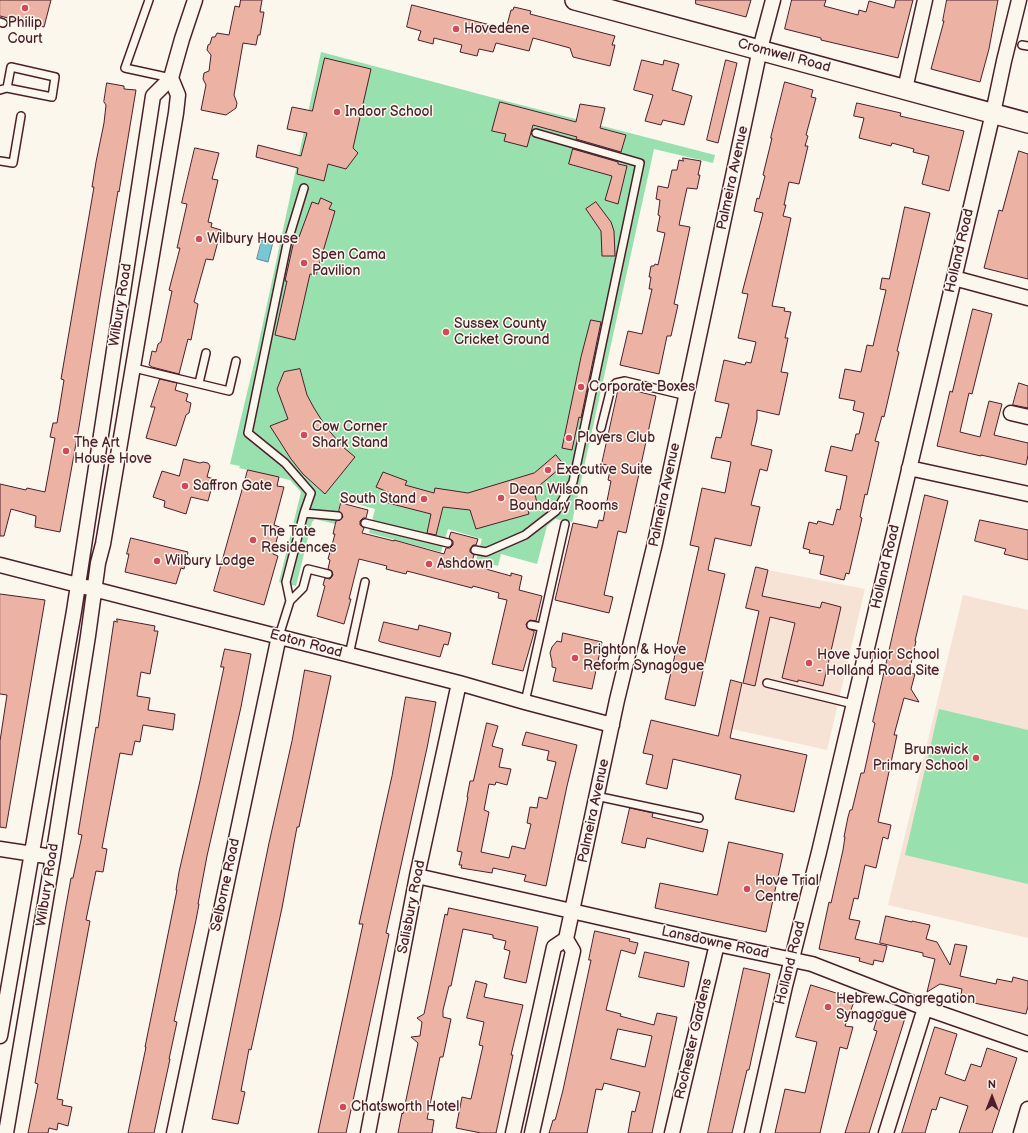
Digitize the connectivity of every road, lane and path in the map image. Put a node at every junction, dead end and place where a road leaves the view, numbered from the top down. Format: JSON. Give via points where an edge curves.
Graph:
{"nodes":[{"id":1,"x":149,"y":0,"type":"edge"},
{"id":2,"x":196,"y":0,"type":"edge"},
{"id":3,"x":575,"y":0,"type":"edge"},
{"id":4,"x":773,"y":0,"type":"edge"},
{"id":5,"x":925,"y":0,"type":"edge"},
{"id":6,"x":1019,"y":0,"type":"edge"},
{"id":7,"x":760,"y":49,"type":"junction"},
{"id":8,"x":172,"y":78,"type":"junction"},
{"id":9,"x":3,"y":89,"type":"edge"},
{"id":10,"x":905,"y":89,"type":"junction"},
{"id":11,"x":993,"y":114,"type":"junction"},
{"id":12,"x":21,"y":116,"type":"dead end"},
{"id":13,"x":1028,"y":123,"type":"edge"},
{"id":14,"x":536,"y":133,"type":"dead end"},
{"id":15,"x":0,"y":161,"type":"edge"},
{"id":16,"x":304,"y":188,"type":"dead end"},
{"id":17,"x":954,"y":278,"type":"junction"},
{"id":18,"x":1028,"y":298,"type":"edge"},
{"id":19,"x":206,"y":353,"type":"dead end"},
{"id":20,"x":236,"y":361,"type":"dead end"},
{"id":21,"x":134,"y":368,"type":"junction"},
{"id":22,"x":199,"y":383,"type":"junction"},
{"id":23,"x":687,"y":396,"type":"junction"},
{"id":24,"x":1011,"y":413,"type":"dead end"},
{"id":25,"x":1028,"y":417,"type":"edge"},
{"id":26,"x":601,"y":428,"type":"dead end"},
{"id":27,"x":909,"y":468,"type":"junction"},
{"id":28,"x":1028,"y":494,"type":"edge"},
{"id":29,"x":304,"y":513,"type":"junction"},
{"id":30,"x":338,"y":516,"type":"dead end"},
{"id":31,"x":365,"y":523,"type":"dead end"},
{"id":32,"x":565,"y":524,"type":"dead end"},
{"id":33,"x":85,"y":540,"type":"junction"},
{"id":34,"x":448,"y":543,"type":"dead end"},
{"id":35,"x":103,"y":544,"type":"junction"},
{"id":36,"x":475,"y":550,"type":"dead end"},
{"id":37,"x":0,"y":565,"type":"edge"},
{"id":38,"x":328,"y":574,"type":"dead end"},
{"id":39,"x":365,"y":582,"type":"dead end"},
{"id":40,"x":78,"y":585,"type":"junction"},
{"id":41,"x":94,"y":589,"type":"junction"},
{"id":42,"x":290,"y":601,"type":"junction"},
{"id":43,"x":531,"y":625,"type":"dead end"},
{"id":44,"x":541,"y":627,"type":"junction"},
{"id":45,"x":69,"y":632,"type":"junction"},
{"id":46,"x":88,"y":636,"type":"junction"},
{"id":47,"x":279,"y":636,"type":"junction"},
{"id":48,"x":349,"y":655,"type":"junction"},
{"id":49,"x":459,"y":683,"type":"junction"},
{"id":50,"x":767,"y":683,"type":"dead end"},
{"id":51,"x":525,"y":702,"type":"junction"},
{"id":52,"x":853,"y":704,"type":"junction"},
{"id":53,"x":612,"y":725,"type":"junction"},
{"id":54,"x":596,"y":796,"type":"junction"},
{"id":55,"x":699,"y":818,"type":"dead end"},
{"id":56,"x":0,"y":849,"type":"edge"},
{"id":57,"x":31,"y":854,"type":"junction"},
{"id":58,"x":53,"y":857,"type":"junction"},
{"id":59,"x":418,"y":876,"type":"junction"},
{"id":60,"x":572,"y":911,"type":"junction"},
{"id":61,"x":566,"y":939,"type":"junction"},
{"id":62,"x":717,"y":944,"type":"junction"},
{"id":63,"x":792,"y":959,"type":"junction"},
{"id":64,"x":4,"y":984,"type":"edge"},
{"id":65,"x":925,"y":1008,"type":"junction"},
{"id":66,"x":0,"y":1036,"type":"edge"},
{"id":67,"x":1028,"y":1044,"type":"edge"},
{"id":68,"x":1028,"y":1109,"type":"edge"},
{"id":69,"x":6,"y":1133,"type":"edge"},
{"id":70,"x":174,"y":1133,"type":"edge"},
{"id":71,"x":368,"y":1133,"type":"edge"},
{"id":72,"x":514,"y":1133,"type":"edge"},
{"id":73,"x":532,"y":1133,"type":"edge"},
{"id":74,"x":672,"y":1133,"type":"edge"},
{"id":75,"x":752,"y":1133,"type":"edge"},
{"id":76,"x":886,"y":1133,"type":"edge"},
{"id":77,"x":1020,"y":1133,"type":"edge"}],
"edges":[{"from":1,"to":8,"type":"lane","via":[[125,68]]},
{"from":2,"to":8,"type":"street"},
{"from":3,"to":7,"type":"main road","name":"Cromwell Road"},
{"from":4,"to":7,"type":"street","name":"Palmeira Avenue"},
{"from":5,"to":10,"type":"street"},
{"from":6,"to":11,"type":"street","name":"Holland Road"},
{"from":7,"to":10,"type":"main road","name":"Cromwell Road"},
{"from":7,"to":23,"type":"street","name":"Palmeira Avenue"},
{"from":8,"to":21,"type":"street","name":"Wilbury Road","via":[[178,95]]},
{"from":8,"to":33,"type":"street","name":"Wilbury Road","via":[[153,96]]},
{"from":9,"to":9,"type":"lane","via":[[52,96],[55,77],[11,68]]},
{"from":10,"to":11,"type":"main road","name":"Cromwell Road"},
{"from":11,"to":13,"type":"main road","name":"Cromwell Road"},
{"from":11,"to":17,"type":"street","name":"Holland Road"},
{"from":12,"to":15,"type":"lane","via":[[13,162]]},
{"from":14,"to":36,"type":"lane","via":[[640,164],[573,482],[556,510],[525,535],[486,552]]},
{"from":16,"to":29,"type":"lane","via":[[287,244],[248,433],[285,463],[311,493]]},
{"from":17,"to":18,"type":"street"},
{"from":17,"to":27,"type":"street","name":"Holland Road"},
{"from":19,"to":22,"type":"lane"},
{"from":20,"to":22,"type":"lane","via":[[229,391]]},
{"from":21,"to":22,"type":"lane"},
{"from":21,"to":35,"type":"street","name":"Wilbury Road"},
{"from":23,"to":26,"type":"lane","via":[[625,381],[616,383],[611,388]]},
{"from":23,"to":53,"type":"street","name":"Palmeira Avenue"},
{"from":24,"to":25,"type":"street"},
{"from":27,"to":28,"type":"street"},
{"from":27,"to":52,"type":"street","name":"Holland Road"},
{"from":29,"to":30,"type":"lane"},
{"from":29,"to":42,"type":"lane","via":[[286,582]]},
{"from":31,"to":34,"type":"lane"},
{"from":32,"to":44,"type":"lane"},
{"from":33,"to":35,"type":"street"},
{"from":33,"to":40,"type":"street","name":"Wilbury Road"},
{"from":35,"to":41,"type":"street","name":"Wilbury Road"},
{"from":37,"to":40,"type":"street","name":"Eaton Road"},
{"from":38,"to":42,"type":"lane","via":[[308,569],[303,588]]},
{"from":39,"to":48,"type":"lane"},
{"from":40,"to":41,"type":"street","name":"Eaton Road"},
{"from":40,"to":45,"type":"street","name":"Wilbury Road"},
{"from":41,"to":46,"type":"street","name":"Wilbury Road"},
{"from":41,"to":47,"type":"street","name":"Eaton Road"},
{"from":42,"to":47,"type":"lane"},
{"from":43,"to":44,"type":"lane"},
{"from":44,"to":51,"type":"lane"},
{"from":45,"to":46,"type":"street"},
{"from":45,"to":57,"type":"street","name":"Wilbury Road"},
{"from":46,"to":58,"type":"street","name":"Wilbury Road"},
{"from":47,"to":48,"type":"street","name":"Eaton Road"},
{"from":47,"to":70,"type":"street","name":"Selborne Road"},
{"from":48,"to":49,"type":"street","name":"Eaton Road"},
{"from":49,"to":51,"type":"street","name":"Eaton Road"},
{"from":49,"to":59,"type":"street","name":"Salisbury Road"},
{"from":50,"to":52,"type":"lane"},
{"from":51,"to":53,"type":"street","name":"Eaton Road"},
{"from":52,"to":63,"type":"street","name":"Holland Road"},
{"from":53,"to":54,"type":"street","name":"Palmeira Avenue"},
{"from":54,"to":55,"type":"lane"},
{"from":54,"to":60,"type":"street","name":"Palmeira Avenue"},
{"from":56,"to":57,"type":"street"},
{"from":57,"to":58,"type":"street"},
{"from":57,"to":64,"type":"street","name":"Wilbury Road"},
{"from":58,"to":69,"type":"street","name":"Wilbury Road"},
{"from":59,"to":60,"type":"street","name":"Lansdowne Road"},
{"from":59,"to":71,"type":"street","name":"Salisbury Road"},
{"from":60,"to":61,"type":"street","name":"Palmeira Avenue"},
{"from":60,"to":62,"type":"street","name":"Lansdowne Road"},
{"from":61,"to":72,"type":"street","via":[[554,947]]},
{"from":61,"to":73,"type":"street","name":"Palmeira Avenue","via":[[573,950]]},
{"from":62,"to":63,"type":"street","name":"Lansdowne Road"},
{"from":62,"to":74,"type":"street","name":"Rochester Gardens"},
{"from":63,"to":65,"type":"street","name":"Lansdowne Road","via":[[812,964]]},
{"from":63,"to":75,"type":"street","name":"Holland Road"},
{"from":64,"to":66,"type":"street","name":"Wilbury Road"},
{"from":65,"to":67,"type":"street","name":"Lansdowne Road"},
{"from":65,"to":76,"type":"street"},
{"from":68,"to":77,"type":"street"}]}
